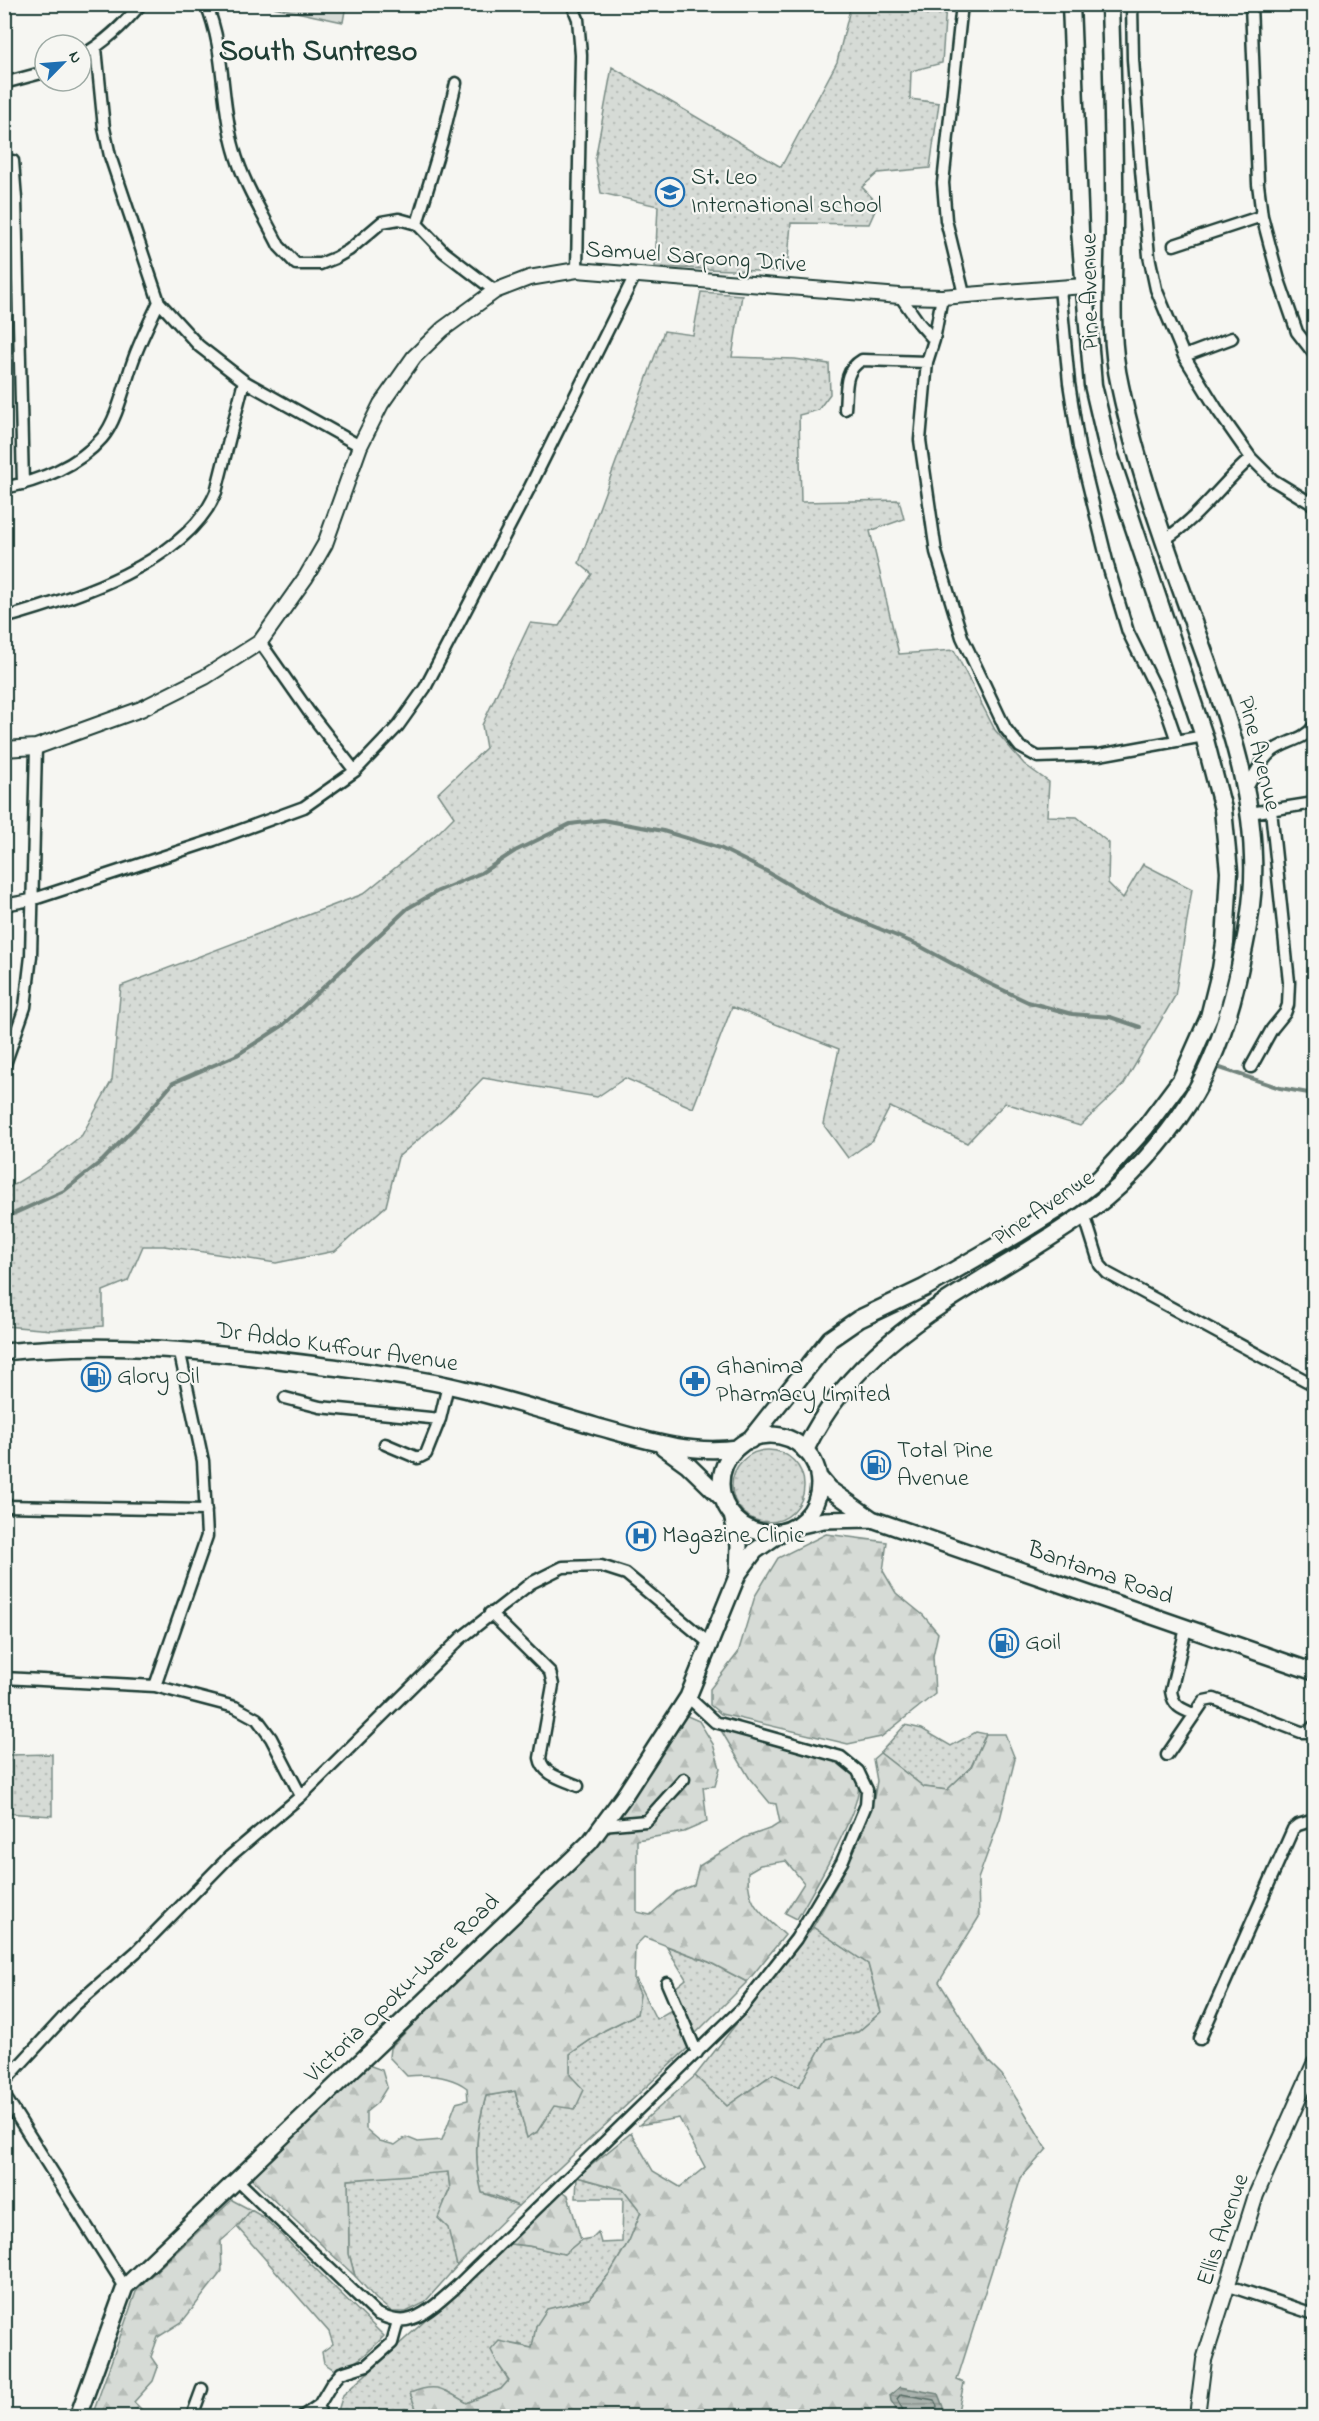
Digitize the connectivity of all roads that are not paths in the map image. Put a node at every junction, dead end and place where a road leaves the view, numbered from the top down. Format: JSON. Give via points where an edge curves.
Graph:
{"nodes":[{"id":1,"x":141,"y":4,"type":"edge"},
{"id":2,"x":206,"y":4,"type":"edge"},
{"id":3,"x":572,"y":4,"type":"edge"},
{"id":4,"x":962,"y":4,"type":"edge"},
{"id":5,"x":1071,"y":4,"type":"edge"},
{"id":6,"x":1110,"y":4,"type":"edge"},
{"id":7,"x":1132,"y":4,"type":"edge"},
{"id":8,"x":1251,"y":4,"type":"edge"},
{"id":9,"x":96,"y":48,"type":"junction"},
{"id":10,"x":93,"y":50,"type":"edge"},
{"id":11,"x":33,"y":75,"type":"edge"},
{"id":12,"x":4,"y":83,"type":"edge"},
{"id":13,"x":456,"y":83,"type":"dead end"},
{"id":14,"x":13,"y":161,"type":"dead end"},
{"id":15,"x":1262,"y":216,"type":"junction"},
{"id":16,"x":417,"y":224,"type":"junction"},
{"id":17,"x":1174,"y":245,"type":"dead end"},
{"id":18,"x":577,"y":270,"type":"junction"},
{"id":19,"x":635,"y":276,"type":"junction"},
{"id":20,"x":1084,"y":286,"type":"junction"},
{"id":21,"x":1060,"y":288,"type":"junction"},
{"id":22,"x":495,"y":291,"type":"junction"},
{"id":23,"x":964,"y":294,"type":"junction"},
{"id":24,"x":900,"y":296,"type":"junction"},
{"id":25,"x":942,"y":297,"type":"junction"},
{"id":26,"x":159,"y":302,"type":"junction"},
{"id":27,"x":1232,"y":338,"type":"dead end"},
{"id":28,"x":934,"y":340,"type":"junction"},
{"id":29,"x":1314,"y":354,"type":"edge"},
{"id":30,"x":1184,"y":356,"type":"junction"},
{"id":31,"x":927,"y":362,"type":"junction"},
{"id":32,"x":244,"y":381,"type":"junction"},
{"id":33,"x":845,"y":409,"type":"dead end"},
{"id":34,"x":360,"y":446,"type":"junction"},
{"id":35,"x":1251,"y":458,"type":"junction"},
{"id":36,"x":23,"y":484,"type":"junction"},
{"id":37,"x":4,"y":488,"type":"edge"},
{"id":38,"x":1314,"y":505,"type":"edge"},
{"id":39,"x":1165,"y":539,"type":"junction"},
{"id":40,"x":4,"y":618,"type":"edge"},
{"id":41,"x":260,"y":642,"type":"junction"},
{"id":42,"x":1314,"y":726,"type":"edge"},
{"id":43,"x":1204,"y":736,"type":"junction"},
{"id":44,"x":1177,"y":741,"type":"junction"},
{"id":45,"x":36,"y":747,"type":"junction"},
{"id":46,"x":4,"y":749,"type":"edge"},
{"id":47,"x":355,"y":771,"type":"junction"},
{"id":48,"x":1246,"y":790,"type":"junction"},
{"id":49,"x":1314,"y":803,"type":"edge"},
{"id":50,"x":1271,"y":810,"type":"junction"},
{"id":51,"x":1250,"y":813,"type":"junction"},
{"id":52,"x":31,"y":900,"type":"junction"},
{"id":53,"x":4,"y":905,"type":"edge"},
{"id":54,"x":4,"y":1067,"type":"edge"},
{"id":55,"x":1251,"y":1067,"type":"dead end"},
{"id":56,"x":1084,"y":1214,"type":"junction"},
{"id":57,"x":179,"y":1349,"type":"junction"},
{"id":58,"x":4,"y":1352,"type":"edge"},
{"id":59,"x":448,"y":1385,"type":"junction"},
{"id":60,"x":1314,"y":1385,"type":"edge"},
{"id":61,"x":285,"y":1398,"type":"dead end"},
{"id":62,"x":440,"y":1419,"type":"junction"},
{"id":63,"x":655,"y":1443,"type":"junction"},
{"id":64,"x":385,"y":1444,"type":"dead end"},
{"id":65,"x":744,"y":1444,"type":"junction"},
{"id":66,"x":805,"y":1450,"type":"junction"},
{"id":67,"x":818,"y":1476,"type":"junction"},
{"id":68,"x":4,"y":1506,"type":"edge"},
{"id":69,"x":728,"y":1507,"type":"junction"},
{"id":70,"x":206,"y":1510,"type":"junction"},
{"id":71,"x":872,"y":1519,"type":"junction"},
{"id":72,"x":789,"y":1529,"type":"junction"},
{"id":73,"x":738,"y":1574,"type":"junction"},
{"id":74,"x":490,"y":1613,"type":"junction"},
{"id":75,"x":1186,"y":1628,"type":"junction"},
{"id":76,"x":709,"y":1643,"type":"junction"},
{"id":77,"x":1314,"y":1672,"type":"edge"},
{"id":78,"x":4,"y":1678,"type":"edge"},
{"id":79,"x":155,"y":1686,"type":"junction"},
{"id":80,"x":688,"y":1697,"type":"junction"},
{"id":81,"x":1194,"y":1714,"type":"junction"},
{"id":82,"x":1314,"y":1726,"type":"edge"},
{"id":83,"x":1167,"y":1755,"type":"dead end"},
{"id":84,"x":684,"y":1779,"type":"dead end"},
{"id":85,"x":579,"y":1786,"type":"dead end"},
{"id":86,"x":302,"y":1796,"type":"junction"},
{"id":87,"x":1314,"y":1820,"type":"edge"},
{"id":88,"x":602,"y":1825,"type":"junction"},
{"id":89,"x":667,"y":1983,"type":"dead end"},
{"id":90,"x":1200,"y":2039,"type":"dead end"},
{"id":91,"x":697,"y":2053,"type":"junction"},
{"id":92,"x":1314,"y":2064,"type":"edge"},
{"id":93,"x":4,"y":2082,"type":"edge"},
{"id":94,"x":4,"y":2095,"type":"edge"},
{"id":95,"x":237,"y":2180,"type":"junction"},
{"id":96,"x":1229,"y":2286,"type":"junction"},
{"id":97,"x":125,"y":2288,"type":"junction"},
{"id":98,"x":1314,"y":2314,"type":"edge"},
{"id":99,"x":398,"y":2321,"type":"junction"},
{"id":100,"x":202,"y":2389,"type":"dead end"},
{"id":101,"x":320,"y":2411,"type":"edge"},
{"id":102,"x":78,"y":2416,"type":"edge"},
{"id":103,"x":192,"y":2416,"type":"edge"},
{"id":104,"x":303,"y":2416,"type":"edge"},
{"id":105,"x":1197,"y":2416,"type":"edge"}],
"edges":[{"from":1,"to":9,"type":"street"},
{"from":2,"to":16,"type":"street","via":[[217,33],[234,149],[242,173],[287,256],[296,264],[320,264],[349,250],[382,222],[399,219]]},
{"from":3,"to":18,"type":"street","via":[[578,19],[581,55]]},
{"from":4,"to":23,"type":"street","via":[[943,201]]},
{"from":5,"to":20,"type":"main road"},
{"from":6,"to":39,"type":"main road","name":"Pine Avenue","via":[[1112,335],[1120,386]]},
{"from":7,"to":30,"type":"street","via":[[1134,81],[1149,255],[1156,289]]},
{"from":8,"to":15,"type":"street"},
{"from":9,"to":10,"type":"street"},
{"from":9,"to":26,"type":"street","via":[[110,156]]},
{"from":11,"to":12,"type":"street"},
{"from":13,"to":16,"type":"street"},
{"from":14,"to":36,"type":"street"},
{"from":15,"to":17,"type":"street"},
{"from":15,"to":29,"type":"street","via":[[1297,332]]},
{"from":16,"to":22,"type":"street","via":[[444,252]]},
{"from":18,"to":19,"type":"street","name":"Samuel Sarpong Drive"},
{"from":18,"to":22,"type":"street","name":"Samuel Sarpong Drive","via":[[529,278]]},
{"from":19,"to":24,"type":"street","name":"Samuel Sarpong Drive"},
{"from":19,"to":47,"type":"street","via":[[425,688],[398,726]]},
{"from":20,"to":21,"type":"street","name":"Samuel Sarpong Drive"},
{"from":20,"to":43,"type":"main road","via":[[1093,385],[1109,453]]},
{"from":21,"to":23,"type":"street","name":"Samuel Sarpong Drive"},
{"from":21,"to":44,"type":"street","via":[[1079,447],[1109,569],[1128,632],[1166,709]]},
{"from":22,"to":34,"type":"street","name":"Samuel Sarpong Drive","via":[[443,329],[414,357],[381,404]]},
{"from":23,"to":25,"type":"street","name":"Samuel Sarpong Drive"},
{"from":24,"to":25,"type":"street","name":"Samuel Sarpong Drive"},
{"from":24,"to":28,"type":"street"},
{"from":25,"to":28,"type":"street"},
{"from":26,"to":32,"type":"street","via":[[199,346]]},
{"from":26,"to":36,"type":"street","via":[[106,433],[75,461]]},
{"from":27,"to":30,"type":"street"},
{"from":28,"to":31,"type":"street"},
{"from":30,"to":35,"type":"street"},
{"from":31,"to":33,"type":"street","via":[[862,360],[853,365],[848,371]]},
{"from":31,"to":44,"type":"street","via":[[920,440],[936,552],[962,637],[1005,728],[1020,747],[1038,757],[1099,755]]},
{"from":32,"to":34,"type":"street"},
{"from":32,"to":40,"type":"street","via":[[211,505],[179,540],[137,567],[76,595]]},
{"from":34,"to":41,"type":"street","name":"Samuel Sarpong Drive","via":[[325,543]]},
{"from":35,"to":38,"type":"street","via":[[1273,480]]},
{"from":35,"to":39,"type":"street","via":[[1197,514]]},
{"from":36,"to":37,"type":"street"},
{"from":39,"to":48,"type":"main road","name":"Pine Avenue","via":[[1232,732]]},
{"from":41,"to":45,"type":"street","name":"Samuel Sarpong Drive","via":[[205,677],[141,709]]},
{"from":41,"to":47,"type":"street"},
{"from":42,"to":48,"type":"street","via":[[1307,735],[1270,753]]},
{"from":43,"to":44,"type":"street"},
{"from":43,"to":65,"type":"main road","via":[[1223,809],[1229,872],[1225,944],[1209,1017],[1180,1080],[1100,1178],[1072,1200],[830,1339]]},
{"from":45,"to":46,"type":"street","name":"Samuel Sarpong Drive"},
{"from":45,"to":52,"type":"street"},
{"from":47,"to":52,"type":"street","via":[[304,807]]},
{"from":48,"to":51,"type":"main road","name":"Pine Avenue"},
{"from":49,"to":50,"type":"street"},
{"from":50,"to":51,"type":"street"},
{"from":50,"to":55,"type":"street","via":[[1288,1005]]},
{"from":51,"to":56,"type":"main road","name":"Pine Avenue","via":[[1253,883],[1249,923],[1232,1001],[1214,1054],[1171,1129],[1118,1187]]},
{"from":52,"to":53,"type":"street"},
{"from":52,"to":54,"type":"street","via":[[31,956],[25,1007]]},
{"from":56,"to":60,"type":"street","via":[[1100,1265],[1107,1274]]},
{"from":56,"to":66,"type":"main road","name":"Pine Avenue","via":[[890,1340],[830,1404]]},
{"from":57,"to":58,"type":"main road","name":"Dr Addo Kuffour Avenue","via":[[106,1346]]},
{"from":57,"to":59,"type":"main road","name":"Dr Addo Kuffour Avenue"},
{"from":57,"to":70,"type":"street","via":[[203,1461]]},
{"from":59,"to":62,"type":"street"},
{"from":59,"to":63,"type":"main road","name":"Dr Addo Kuffour Avenue"},
{"from":61,"to":62,"type":"street","via":[[320,1407]]},
{"from":62,"to":64,"type":"street","via":[[426,1454],[418,1458]]},
{"from":63,"to":65,"type":"main road","via":[[699,1450]]},
{"from":63,"to":69,"type":"main road","via":[[688,1465]]},
{"from":65,"to":66,"type":"main road","via":[[775,1435],[792,1440]]},
{"from":65,"to":69,"type":"main road","via":[[724,1468],[722,1485]]},
{"from":66,"to":67,"type":"main road"},
{"from":67,"to":71,"type":"main road","via":[[829,1489]]},
{"from":67,"to":72,"type":"main road","via":[[813,1509]]},
{"from":68,"to":70,"type":"street"},
{"from":69,"to":72,"type":"main road","via":[[743,1525],[758,1532]]},
{"from":69,"to":73,"type":"main road","via":[[739,1545]]},
{"from":70,"to":79,"type":"street","via":[[207,1536]]},
{"from":71,"to":72,"type":"main road","via":[[824,1520]]},
{"from":71,"to":75,"type":"main road","name":"Bantama Road"},
{"from":72,"to":73,"type":"main road","via":[[755,1551]]},
{"from":73,"to":76,"type":"main road","name":"Victoria Opoku-Ware Road"},
{"from":74,"to":76,"type":"street","via":[[531,1582],[563,1567],[601,1566],[626,1574]]},
{"from":74,"to":85,"type":"street","via":[[550,1672],[553,1685],[541,1766]]},
{"from":74,"to":86,"type":"street"},
{"from":75,"to":77,"type":"main road","name":"Bantama Road"},
{"from":75,"to":81,"type":"street","via":[[1170,1691],[1172,1701]]},
{"from":76,"to":80,"type":"main road","name":"Victoria Opoku-Ware Road"},
{"from":78,"to":79,"type":"street"},
{"from":79,"to":86,"type":"street","via":[[235,1707],[257,1719]]},
{"from":80,"to":88,"type":"main road","name":"Victoria Opoku-Ware Road"},
{"from":80,"to":91,"type":"street","via":[[715,1722],[841,1757],[858,1771],[867,1790],[866,1805],[843,1862],[796,1939],[741,2009]]},
{"from":81,"to":82,"type":"street","via":[[1204,1701],[1214,1699],[1301,1732]]},
{"from":81,"to":83,"type":"street"},
{"from":84,"to":88,"type":"street","via":[[646,1821]]},
{"from":86,"to":93,"type":"street","via":[[229,1857],[136,1952],[74,2006]]},
{"from":87,"to":90,"type":"street","via":[[1293,1829]]},
{"from":88,"to":95,"type":"main road","name":"Victoria Opoku-Ware Road","via":[[590,1842]]},
{"from":89,"to":91,"type":"street"},
{"from":91,"to":99,"type":"street","via":[[455,2288],[431,2308]]},
{"from":92,"to":96,"type":"street","name":"Ellis Avenue","via":[[1256,2195]]},
{"from":94,"to":97,"type":"street"},
{"from":95,"to":97,"type":"main road","name":"Victoria Opoku-Ware Road"},
{"from":95,"to":99,"type":"street","via":[[377,2314]]},
{"from":96,"to":98,"type":"street"},
{"from":96,"to":105,"type":"street","name":"Ellis Avenue","via":[[1204,2360]]},
{"from":97,"to":102,"type":"main road","name":"Victoria Opoku-Ware Road"},
{"from":99,"to":101,"type":"street","via":[[392,2343],[367,2365],[341,2373],[332,2383]]},
{"from":100,"to":103,"type":"street"},
{"from":101,"to":104,"type":"street"}]}
